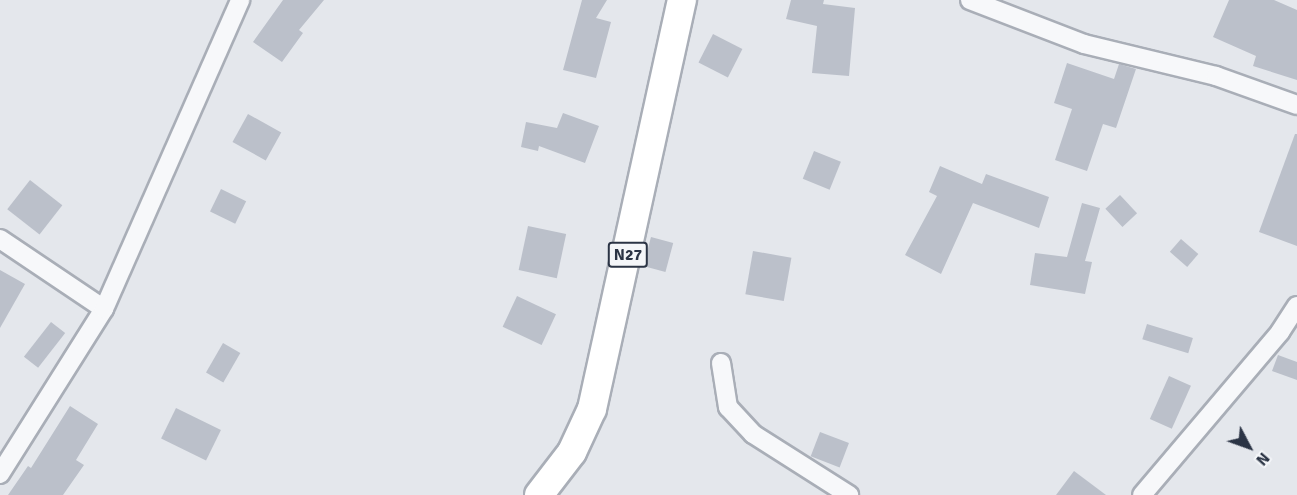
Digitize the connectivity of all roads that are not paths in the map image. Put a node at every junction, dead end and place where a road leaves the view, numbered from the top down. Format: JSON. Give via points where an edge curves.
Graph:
{"nodes":[{"id":1,"x":240,"y":0,"type":"edge"},
{"id":2,"x":682,"y":0,"type":"edge"},
{"id":3,"x":970,"y":0,"type":"edge"},
{"id":4,"x":1297,"y":105,"type":"edge"},
{"id":5,"x":0,"y":239,"type":"edge"},
{"id":6,"x":1297,"y":306,"type":"edge"},
{"id":7,"x":104,"y":309,"type":"junction"},
{"id":8,"x":1289,"y":335,"type":"edge"},
{"id":9,"x":721,"y":363,"type":"dead end"},
{"id":10,"x":0,"y":474,"type":"edge"},
{"id":11,"x":539,"y":495,"type":"edge"},
{"id":12,"x":849,"y":495,"type":"edge"},
{"id":13,"x":1142,"y":495,"type":"edge"}],
"edges":[{"from":1,"to":7,"type":"street"},
{"from":2,"to":11,"type":"main road","number":"N27","via":[[592,409],[572,452]]},
{"from":3,"to":4,"type":"street","via":[[1084,44],[1216,76]]},
{"from":5,"to":7,"type":"street"},
{"from":6,"to":8,"type":"street"},
{"from":7,"to":10,"type":"street"},
{"from":8,"to":13,"type":"street"},
{"from":9,"to":12,"type":"street","via":[[728,407],[753,434]]}]}
